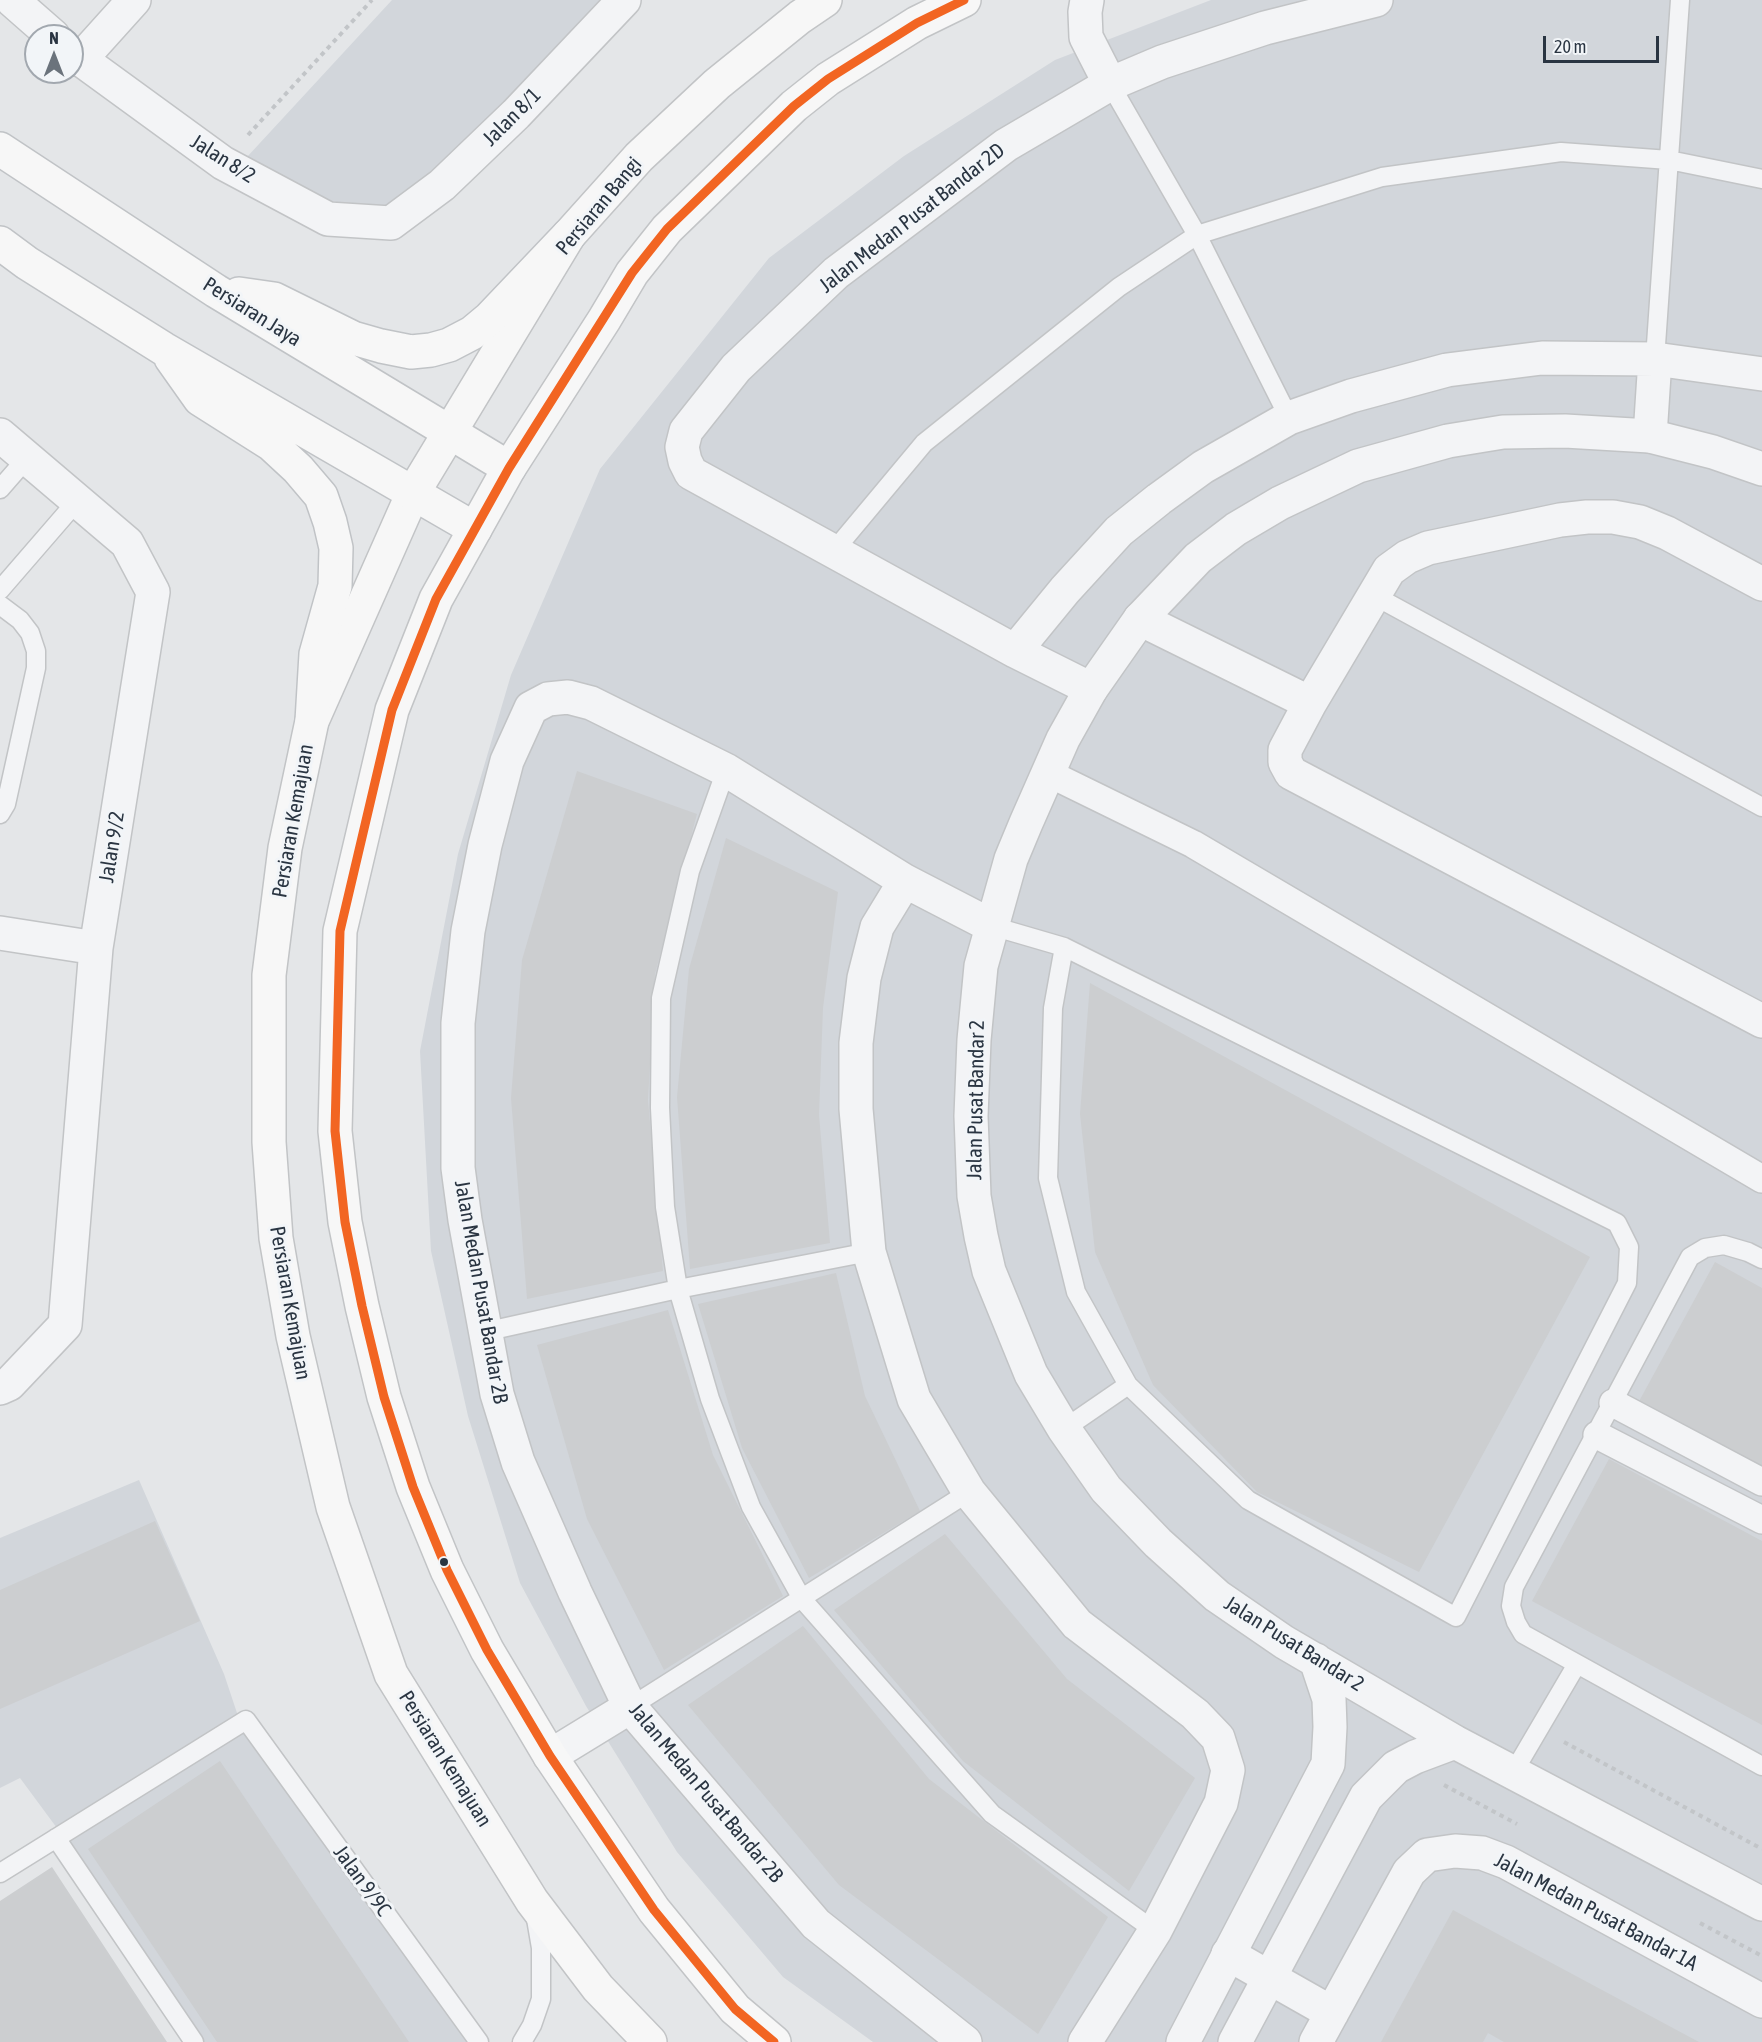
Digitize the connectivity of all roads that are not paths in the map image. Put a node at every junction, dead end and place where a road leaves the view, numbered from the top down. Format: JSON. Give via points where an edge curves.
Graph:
{"nodes":[{"id":1,"x":12,"y":0,"type":"edge"},
{"id":2,"x":134,"y":0,"type":"edge"},
{"id":3,"x":624,"y":0,"type":"edge"},
{"id":4,"x":825,"y":0,"type":"edge"},
{"id":5,"x":964,"y":0,"type":"edge"},
{"id":6,"x":1087,"y":0,"type":"edge"},
{"id":7,"x":1376,"y":0,"type":"edge"},
{"id":8,"x":1680,"y":0,"type":"edge"},
{"id":9,"x":39,"y":24,"type":"edge"},
{"id":10,"x":84,"y":48,"type":"edge"},
{"id":11,"x":84,"y":62,"type":"edge"},
{"id":12,"x":1110,"y":84,"type":"junction"},
{"id":13,"x":0,"y":149,"type":"edge"},
{"id":14,"x":1669,"y":160,"type":"junction"},
{"id":15,"x":1762,"y":179,"type":"edge"},
{"id":16,"x":391,"y":223,"type":"joint"},
{"id":17,"x":1197,"y":234,"type":"junction"},
{"id":18,"x":569,"y":235,"type":"junction"},
{"id":19,"x":0,"y":243,"type":"edge"},
{"id":20,"x":216,"y":291,"type":"junction"},
{"id":21,"x":164,"y":349,"type":"junction"},
{"id":22,"x":1655,"y":359,"type":"junction"},
{"id":23,"x":1762,"y":374,"type":"edge"},
{"id":24,"x":1289,"y":418,"type":"junction"},
{"id":25,"x":450,"y":433,"type":"junction"},
{"id":26,"x":0,"y":435,"type":"edge"},
{"id":27,"x":1650,"y":436,"type":"junction"},
{"id":28,"x":27,"y":458,"type":"junction"},
{"id":29,"x":509,"y":468,"type":"junction"},
{"id":30,"x":1762,"y":470,"type":"edge"},
{"id":31,"x":0,"y":489,"type":"edge"},
{"id":32,"x":413,"y":493,"type":"junction"},
{"id":33,"x":77,"y":501,"type":"junction"},
{"id":34,"x":475,"y":529,"type":"junction"},
{"id":35,"x":833,"y":552,"type":"junction"},
{"id":36,"x":1762,"y":584,"type":"edge"},
{"id":37,"x":0,"y":590,"type":"edge"},
{"id":38,"x":1373,"y":595,"type":"junction"},
{"id":39,"x":0,"y":605,"type":"edge"},
{"id":40,"x":1140,"y":619,"type":"junction"},
{"id":41,"x":1015,"y":651,"type":"junction"},
{"id":42,"x":1091,"y":689,"type":"junction"},
{"id":43,"x":1310,"y":703,"type":"junction"},
{"id":44,"x":312,"y":721,"type":"junction"},
{"id":45,"x":726,"y":770,"type":"junction"},
{"id":46,"x":1048,"y":773,"type":"junction"},
{"id":47,"x":1762,"y":807,"type":"edge"},
{"id":48,"x":0,"y":814,"type":"edge"},
{"id":49,"x":905,"y":881,"type":"junction"},
{"id":50,"x":992,"y":926,"type":"junction"},
{"id":51,"x":0,"y":933,"type":"edge"},
{"id":52,"x":1064,"y":947,"type":"junction"},
{"id":53,"x":96,"y":948,"type":"junction"},
{"id":54,"x":1762,"y":1021,"type":"edge"},
{"id":55,"x":1762,"y":1179,"type":"edge"},
{"id":56,"x":869,"y":1252,"type":"junction"},
{"id":57,"x":1762,"y":1259,"type":"edge"},
{"id":58,"x":678,"y":1289,"type":"junction"},
{"id":59,"x":484,"y":1332,"type":"junction"},
{"id":60,"x":1128,"y":1385,"type":"junction"},
{"id":61,"x":0,"y":1388,"type":"edge"},
{"id":62,"x":1613,"y":1402,"type":"junction"},
{"id":63,"x":1064,"y":1429,"type":"junction"},
{"id":64,"x":1597,"y":1435,"type":"junction"},
{"id":65,"x":1762,"y":1482,"type":"edge"},
{"id":66,"x":969,"y":1492,"type":"junction"},
{"id":67,"x":1762,"y":1520,"type":"edge"},
{"id":68,"x":802,"y":1599,"type":"junction"},
{"id":69,"x":1316,"y":1660,"type":"junction"},
{"id":70,"x":1577,"y":1664,"type":"junction"},
{"id":71,"x":630,"y":1707,"type":"junction"},
{"id":72,"x":1455,"y":1742,"type":"junction"},
{"id":73,"x":550,"y":1756,"type":"junction"},
{"id":74,"x":1762,"y":1766,"type":"edge"},
{"id":75,"x":1513,"y":1773,"type":"junction"},
{"id":76,"x":56,"y":1838,"type":"junction"},
{"id":77,"x":0,"y":1873,"type":"edge"},
{"id":78,"x":532,"y":1901,"type":"junction"},
{"id":79,"x":1762,"y":1904,"type":"edge"},
{"id":80,"x":1155,"y":1930,"type":"junction"},
{"id":81,"x":1228,"y":1954,"type":"junction"},
{"id":82,"x":1269,"y":1978,"type":"junction"},
{"id":83,"x":1762,"y":2001,"type":"edge"},
{"id":84,"x":1332,"y":2013,"type":"junction"},
{"id":85,"x":194,"y":2042,"type":"edge"},
{"id":86,"x":479,"y":2042,"type":"edge"},
{"id":87,"x":522,"y":2042,"type":"edge"},
{"id":88,"x":650,"y":2042,"type":"edge"},
{"id":89,"x":774,"y":2042,"type":"edge"},
{"id":90,"x":965,"y":2042,"type":"edge"},
{"id":91,"x":1085,"y":2042,"type":"edge"},
{"id":92,"x":1183,"y":2042,"type":"edge"},
{"id":93,"x":1235,"y":2042,"type":"edge"},
{"id":94,"x":1316,"y":2042,"type":"edge"}],
"edges":[{"from":1,"to":9,"type":"street"},
{"from":2,"to":10,"type":"street"},
{"from":3,"to":16,"type":"street","name":"Jalan 8/1","via":[[450,178]]},
{"from":4,"to":18,"type":"main road","name":"Persiaran Bangi","via":[[717,84],[639,157]]},
{"from":5,"to":29,"type":"main road","via":[[917,23],[828,79],[794,106],[667,229],[632,273]]},
{"from":6,"to":12,"type":"street","via":[[1086,37]]},
{"from":7,"to":12,"type":"street","name":"Jalan Medan Pusat Bandar 2D","via":[[1265,28],[1162,62]]},
{"from":8,"to":14,"type":"lane"},
{"from":11,"to":16,"type":"street","name":"Jalan 8/2","via":[[223,163],[328,219]]},
{"from":12,"to":17,"type":"lane"},
{"from":12,"to":35,"type":"street","name":"Jalan Medan Pusat Bandar 2D","via":[[1006,145],[836,273],[736,368],[686,431],[682,447],[691,473]]},
{"from":13,"to":20,"type":"main road","name":"Persiaran Jaya"},
{"from":14,"to":15,"type":"lane"},
{"from":14,"to":17,"type":"lane","via":[[1561,152],[1382,177]]},
{"from":14,"to":22,"type":"lane"},
{"from":17,"to":24,"type":"lane"},
{"from":17,"to":35,"type":"lane","via":[[1119,287],[924,443]]},
{"from":18,"to":20,"type":"main road","via":[[472,333],[431,350],[411,352],[381,346],[353,338],[274,299]]},
{"from":18,"to":25,"type":"main road","name":"Persiaran Bangi"},
{"from":19,"to":21,"type":"main road"},
{"from":20,"to":25,"type":"main road","name":"Persiaran Jaya"},
{"from":21,"to":32,"type":"main road"},
{"from":21,"to":44,"type":"main road","via":[[200,399],[271,444],[321,496],[336,549],[335,586],[316,654]]},
{"from":22,"to":23,"type":"street"},
{"from":22,"to":24,"type":"street","via":[[1542,358],[1448,369]]},
{"from":22,"to":27,"type":"street"},
{"from":24,"to":41,"type":"street","via":[[1203,467],[1119,531]]},
{"from":25,"to":29,"type":"main road","name":"Persiaran Jaya"},
{"from":25,"to":32,"type":"main road","name":"Persiaran Bangi"},
{"from":26,"to":28,"type":"street","name":"Jalan 9/2"},
{"from":27,"to":30,"type":"street","name":"Jalan Pusat Bandar 2"},
{"from":27,"to":40,"type":"street","name":"Jalan Pusat Bandar 2","via":[[1503,432],[1448,441],[1358,466],[1236,529],[1198,558]]},
{"from":28,"to":31,"type":"lane"},
{"from":28,"to":33,"type":"street","name":"Jalan 9/2"},
{"from":29,"to":34,"type":"main road"},
{"from":32,"to":34,"type":"main road"},
{"from":32,"to":44,"type":"main road","name":"Persiaran Kemajuan"},
{"from":33,"to":37,"type":"lane"},
{"from":33,"to":53,"type":"street","name":"Jalan 9/2","via":[[127,543],[153,592]]},
{"from":34,"to":73,"type":"main road","via":[[436,599],[392,710],[348,896],[340,931],[335,1131],[345,1222],[362,1306],[384,1397],[413,1487],[447,1570],[487,1650]]},
{"from":35,"to":41,"type":"street","name":"Jalan Medan Pusat Bandar 2D"},
{"from":36,"to":38,"type":"street","via":[[1667,532],[1640,522],[1587,517],[1428,548],[1389,570]]},
{"from":38,"to":43,"type":"street"},
{"from":38,"to":47,"type":"lane"},
{"from":39,"to":48,"type":"lane","via":[[30,633],[36,668],[6,804]]},
{"from":40,"to":42,"type":"street","name":"Jalan Pusat Bandar 2"},
{"from":40,"to":43,"type":"street"},
{"from":41,"to":42,"type":"street","name":"Jalan Medan Pusat Bandar 2D"},
{"from":42,"to":46,"type":"street","name":"Jalan Pusat Bandar 2"},
{"from":43,"to":54,"type":"street","via":[[1286,750],[1285,762],[1291,773]]},
{"from":44,"to":78,"type":"main road","name":"Persiaran Kemajuan","via":[[285,848],[269,975],[269,1142],[276,1238],[293,1336],[333,1507],[391,1674]]},
{"from":45,"to":49,"type":"street","name":"Jalan Medan Pusat Bandar 2B"},
{"from":45,"to":58,"type":"lane","via":[[690,871],[661,998],[660,1108],[665,1207]]},
{"from":45,"to":59,"type":"street","name":"Jalan Medan Pusat Bandar 2B","via":[[591,703],[568,697],[548,699],[531,708],[507,760],[468,931],[458,1023],[458,1168]]},
{"from":46,"to":50,"type":"street","name":"Jalan Pusat Bandar 2","via":[[1011,859]]},
{"from":46,"to":55,"type":"street","via":[[1193,844]]},
{"from":49,"to":50,"type":"street","name":"Jalan Medan Pusat Bandar 2B"},
{"from":49,"to":56,"type":"street","via":[[877,927],[864,978],[856,1043],[856,1109]]},
{"from":50,"to":52,"type":"lane"},
{"from":50,"to":63,"type":"street","name":"Jalan Pusat Bandar 2","via":[[981,966],[974,1040],[974,1196],[989,1271],[1031,1374]]},
{"from":51,"to":53,"type":"street"},
{"from":52,"to":60,"type":"lane","via":[[1053,1008],[1048,1178],[1076,1292]]},
{"from":52,"to":60,"type":"lane","via":[[1617,1223],[1629,1246],[1627,1283],[1456,1617],[1248,1500]]},
{"from":53,"to":61,"type":"street","name":"Jalan 9/2","via":[[65,1325],[9,1384]]},
{"from":56,"to":58,"type":"lane"},
{"from":56,"to":66,"type":"street","via":[[914,1399]]},
{"from":57,"to":62,"type":"lane","via":[[1724,1245],[1705,1248],[1690,1257]]},
{"from":58,"to":59,"type":"lane"},
{"from":58,"to":68,"type":"lane","via":[[710,1399],[751,1507]]},
{"from":59,"to":71,"type":"street","name":"Jalan Medan Pusat Bandar 2B","via":[[497,1394],[518,1462]]},
{"from":60,"to":63,"type":"lane"},
{"from":62,"to":64,"type":"lane"},
{"from":62,"to":65,"type":"street"},
{"from":63,"to":69,"type":"street","name":"Jalan Pusat Bandar 2","via":[[1106,1489],[1158,1543],[1217,1596]]},
{"from":64,"to":67,"type":"street"},
{"from":64,"to":70,"type":"lane","via":[[1514,1587],[1512,1606],[1523,1634]]},
{"from":66,"to":68,"type":"lane"},
{"from":66,"to":80,"type":"street","via":[[1077,1624],[1195,1714],[1218,1738],[1228,1770],[1221,1803]]},
{"from":68,"to":71,"type":"lane"},
{"from":68,"to":80,"type":"lane","via":[[992,1814]]},
{"from":69,"to":72,"type":"street","name":"Jalan Pusat Bandar 2"},
{"from":69,"to":81,"type":"street","via":[[1329,1699],[1328,1764]]},
{"from":70,"to":74,"type":"lane"},
{"from":70,"to":75,"type":"lane"},
{"from":71,"to":73,"type":"street"},
{"from":71,"to":90,"type":"street","name":"Jalan Medan Pusat Bandar 2B","via":[[816,1923]]},
{"from":72,"to":75,"type":"street","name":"Jalan Pusat Bandar 2"},
{"from":72,"to":82,"type":"street","via":[[1396,1767],[1366,1797]]},
{"from":73,"to":89,"type":"main road","via":[[654,1910],[735,2010]]},
{"from":75,"to":79,"type":"street","name":"Jalan Pusat Bandar 2"},
{"from":76,"to":77,"type":"lane"},
{"from":76,"to":85,"type":"lane"},
{"from":76,"to":86,"type":"lane","name":"Jalan 9/9C","via":[[246,1720]]},
{"from":78,"to":87,"type":"lane","via":[[541,1948],[542,1989],[532,2025]]},
{"from":78,"to":88,"type":"main road","name":"Persiaran Kemajuan","via":[[598,1988]]},
{"from":80,"to":91,"type":"street"},
{"from":81,"to":82,"type":"street"},
{"from":81,"to":92,"type":"street"},
{"from":82,"to":84,"type":"street"},
{"from":82,"to":93,"type":"street"},
{"from":83,"to":84,"type":"street","name":"Jalan Medan Pusat Bandar 1A","via":[[1506,1862],[1482,1853],[1455,1851],[1427,1855],[1409,1872]]},
{"from":84,"to":94,"type":"street","name":"Jalan Medan Pusat Bandar 1A"}]}
